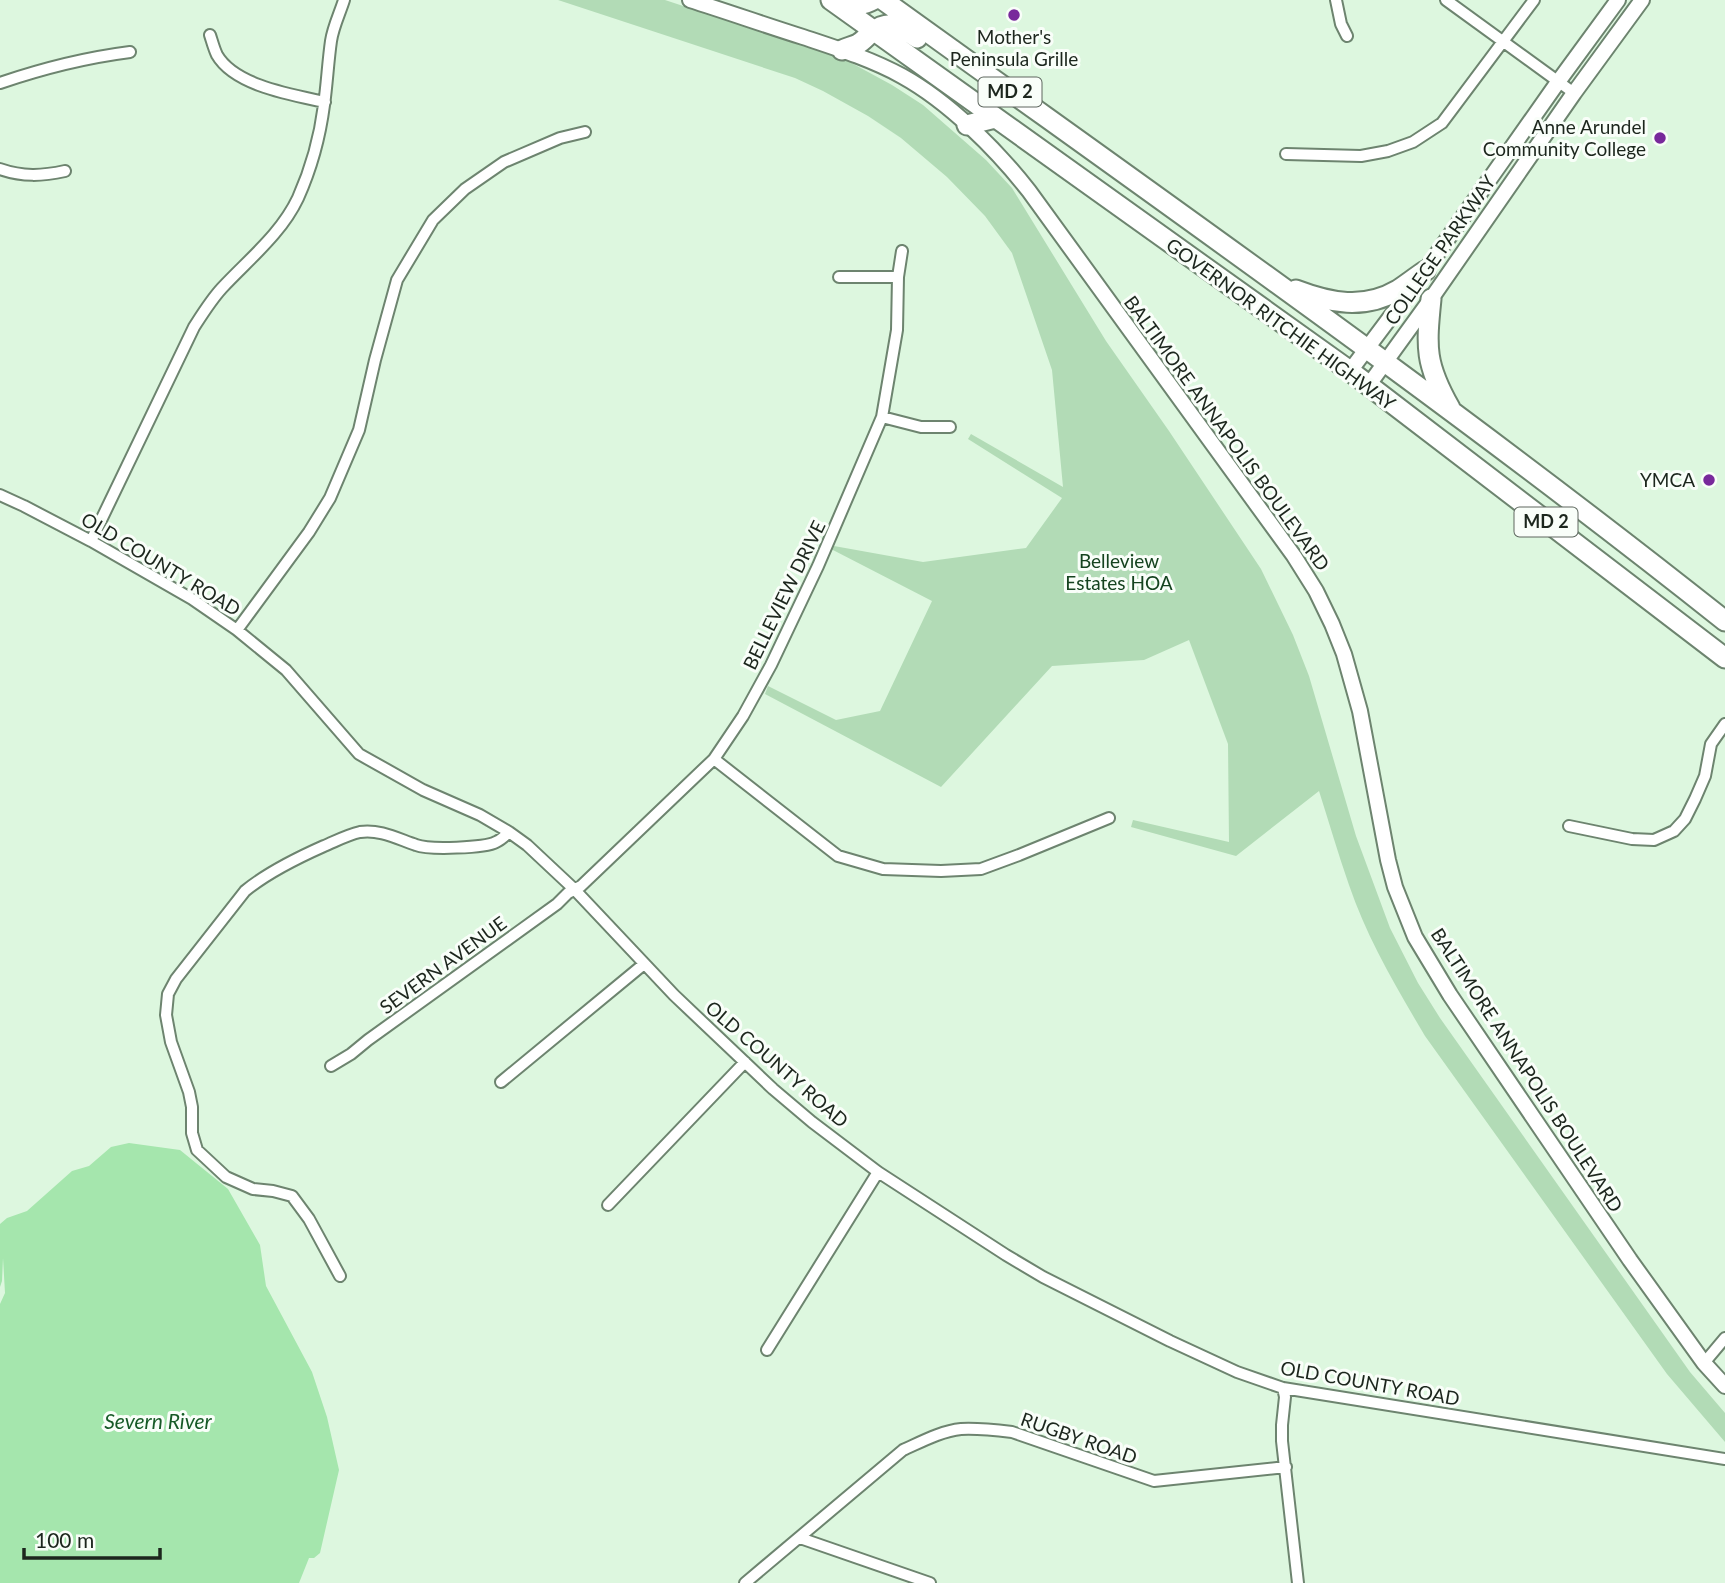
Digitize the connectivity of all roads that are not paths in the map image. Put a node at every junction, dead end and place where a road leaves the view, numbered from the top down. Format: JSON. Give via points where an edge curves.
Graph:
{"nodes":[{"id":1,"x":344,"y":0,"type":"edge"},
{"id":2,"x":690,"y":0,"type":"edge"},
{"id":3,"x":831,"y":0,"type":"edge"},
{"id":4,"x":851,"y":0,"type":"edge"},
{"id":5,"x":873,"y":0,"type":"edge"},
{"id":6,"x":883,"y":0,"type":"edge"},
{"id":7,"x":1336,"y":0,"type":"edge"},
{"id":8,"x":1446,"y":0,"type":"edge"},
{"id":9,"x":1534,"y":0,"type":"edge"},
{"id":10,"x":1618,"y":0,"type":"edge"},
{"id":11,"x":1642,"y":0,"type":"edge"},
{"id":12,"x":874,"y":30,"type":"junction"},
{"id":13,"x":210,"y":35,"type":"dead end"},
{"id":14,"x":1347,"y":36,"type":"dead end"},
{"id":15,"x":1504,"y":42,"type":"junction"},
{"id":16,"x":842,"y":50,"type":"junction"},
{"id":17,"x":130,"y":52,"type":"dead end"},
{"id":18,"x":1558,"y":82,"type":"junction"},
{"id":19,"x":0,"y":83,"type":"edge"},
{"id":20,"x":1574,"y":93,"type":"junction"},
{"id":21,"x":325,"y":102,"type":"junction"},
{"id":22,"x":1027,"y":104,"type":"junction"},
{"id":23,"x":995,"y":118,"type":"junction"},
{"id":24,"x":967,"y":125,"type":"junction"},
{"id":25,"x":585,"y":132,"type":"dead end"},
{"id":26,"x":1286,"y":154,"type":"dead end"},
{"id":27,"x":0,"y":169,"type":"edge"},
{"id":28,"x":65,"y":172,"type":"dead end"},
{"id":29,"x":902,"y":251,"type":"dead end"},
{"id":30,"x":1425,"y":271,"type":"junction"},
{"id":31,"x":839,"y":277,"type":"dead end"},
{"id":32,"x":898,"y":277,"type":"junction"},
{"id":33,"x":1269,"y":279,"type":"junction"},
{"id":34,"x":1431,"y":299,"type":"junction"},
{"id":35,"x":1366,"y":349,"type":"junction"},
{"id":36,"x":1385,"y":362,"type":"junction"},
{"id":37,"x":1350,"y":371,"type":"junction"},
{"id":38,"x":1368,"y":386,"type":"junction"},
{"id":39,"x":1454,"y":415,"type":"junction"},
{"id":40,"x":882,"y":417,"type":"junction"},
{"id":41,"x":950,"y":427,"type":"dead end"},
{"id":42,"x":0,"y":495,"type":"edge"},
{"id":43,"x":91,"y":541,"type":"junction"},
{"id":44,"x":1725,"y":621,"type":"edge"},
{"id":45,"x":237,"y":630,"type":"junction"},
{"id":46,"x":1725,"y":658,"type":"edge"},
{"id":47,"x":1725,"y":724,"type":"edge"},
{"id":48,"x":714,"y":759,"type":"junction"},
{"id":49,"x":1109,"y":818,"type":"dead end"},
{"id":50,"x":1569,"y":826,"type":"dead end"},
{"id":51,"x":509,"y":832,"type":"junction"},
{"id":52,"x":574,"y":889,"type":"junction"},
{"id":53,"x":644,"y":964,"type":"junction"},
{"id":54,"x":745,"y":1062,"type":"junction"},
{"id":55,"x":331,"y":1066,"type":"dead end"},
{"id":56,"x":501,"y":1082,"type":"dead end"},
{"id":57,"x":878,"y":1171,"type":"junction"},
{"id":58,"x":608,"y":1205,"type":"dead end"},
{"id":59,"x":340,"y":1276,"type":"dead end"},
{"id":60,"x":1725,"y":1338,"type":"edge"},
{"id":61,"x":767,"y":1350,"type":"dead end"},
{"id":62,"x":1704,"y":1363,"type":"junction"},
{"id":63,"x":1725,"y":1386,"type":"edge"},
{"id":64,"x":1283,"y":1388,"type":"junction"},
{"id":65,"x":1725,"y":1460,"type":"edge"},
{"id":66,"x":1286,"y":1468,"type":"junction"},
{"id":67,"x":800,"y":1538,"type":"junction"},
{"id":68,"x":745,"y":1583,"type":"edge"},
{"id":69,"x":930,"y":1583,"type":"edge"},
{"id":70,"x":1298,"y":1583,"type":"edge"}],
"edges":[{"from":1,"to":21,"type":"street","via":[[331,38]]},
{"from":2,"to":16,"type":"street","name":"BALTIMORE ANNAPOLIS BOULEVARD"},
{"from":3,"to":12,"type":"highway","name":"GOVERNOR RITCHIE HIGHWAY","number":"MD 2"},
{"from":4,"to":5,"type":"highway","via":[[859,4]]},
{"from":6,"to":22,"type":"highway","name":"GOVERNOR RITCHIE HIGHWAY","number":"MD 2"},
{"from":7,"to":14,"type":"street"},
{"from":8,"to":15,"type":"street"},
{"from":9,"to":15,"type":"street"},
{"from":10,"to":18,"type":"street","name":"COLLEGE PARKWAY"},
{"from":11,"to":20,"type":"street","name":"COLLEGE PARKWAY"},
{"from":12,"to":16,"type":"highway","via":[[860,43]]},
{"from":12,"to":22,"type":"highway","via":[[902,26],[985,87]]},
{"from":12,"to":23,"type":"highway","name":"GOVERNOR RITCHIE HIGHWAY","number":"MD 2"},
{"from":13,"to":21,"type":"street","via":[[218,56],[256,85]]},
{"from":15,"to":18,"type":"street"},
{"from":15,"to":26,"type":"street","via":[[1442,123],[1413,142],[1361,156]]},
{"from":16,"to":24,"type":"street","name":"BALTIMORE ANNAPOLIS BOULEVARD","via":[[905,77]]},
{"from":17,"to":19,"type":"street","via":[[53,66]]},
{"from":18,"to":20,"type":"street"},
{"from":18,"to":30,"type":"street","name":"COLLEGE PARKWAY"},
{"from":20,"to":34,"type":"street","name":"COLLEGE PARKWAY"},
{"from":21,"to":43,"type":"street","via":[[309,167],[291,210],[210,302],[194,327]]},
{"from":22,"to":33,"type":"highway","name":"GOVERNOR RITCHIE HIGHWAY","number":"MD 2"},
{"from":23,"to":24,"type":"highway"},
{"from":23,"to":37,"type":"highway","name":"GOVERNOR RITCHIE HIGHWAY","number":"MD 2"},
{"from":24,"to":62,"type":"street","name":"BALTIMORE ANNAPOLIS BOULEVARD","via":[[1029,191],[1316,591],[1353,685],[1388,860],[1415,937],[1582,1191]]},
{"from":25,"to":45,"type":"street","via":[[504,162],[465,189],[433,220],[397,280],[359,430],[330,498]]},
{"from":27,"to":28,"type":"street","via":[[32,176]]},
{"from":29,"to":32,"type":"street","name":"BELLEVIEW DRIVE"},
{"from":30,"to":33,"type":"highway","via":[[1383,297],[1350,303],[1315,298]]},
{"from":30,"to":35,"type":"street","name":"COLLEGE PARKWAY"},
{"from":31,"to":32,"type":"street"},
{"from":32,"to":40,"type":"street","name":"BELLEVIEW DRIVE","via":[[897,330]]},
{"from":33,"to":35,"type":"highway","name":"GOVERNOR RITCHIE HIGHWAY","number":"MD 2"},
{"from":34,"to":36,"type":"street","name":"COLLEGE PARKWAY"},
{"from":34,"to":39,"type":"highway","via":[[1428,351],[1432,371]]},
{"from":35,"to":36,"type":"highway","name":"GOVERNOR RITCHIE HIGHWAY","number":"MD 2"},
{"from":35,"to":37,"type":"street","name":"COLLEGE PARKWAY"},
{"from":36,"to":38,"type":"street","name":"COLLEGE PARKWAY"},
{"from":36,"to":39,"type":"highway","name":"GOVERNOR RITCHIE HIGHWAY","number":"MD 2"},
{"from":37,"to":38,"type":"highway","name":"GOVERNOR RITCHIE HIGHWAY","number":"MD 2"},
{"from":38,"to":46,"type":"highway","name":"GOVERNOR RITCHIE HIGHWAY","number":"MD 2"},
{"from":39,"to":44,"type":"highway","name":"GOVERNOR RITCHIE HIGHWAY","number":"MD 2"},
{"from":40,"to":41,"type":"street","via":[[921,427]]},
{"from":40,"to":48,"type":"street","name":"BELLEVIEW DRIVE","via":[[771,665]]},
{"from":42,"to":43,"type":"street","name":"OLD COUNTY ROAD"},
{"from":43,"to":45,"type":"street","name":"OLD COUNTY ROAD"},
{"from":45,"to":51,"type":"street","name":"OLD COUNTY ROAD","via":[[286,670],[359,754]]},
{"from":47,"to":50,"type":"street","via":[[1711,744],[1695,799],[1674,831],[1654,840],[1632,839]]},
{"from":48,"to":49,"type":"street","via":[[838,856],[883,869],[981,869]]},
{"from":48,"to":52,"type":"street","name":"BELLEVIEW DRIVE"},
{"from":51,"to":52,"type":"street","name":"OLD COUNTY ROAD"},
{"from":51,"to":59,"type":"street","via":[[495,844],[466,847],[419,847],[377,832],[361,832],[300,857],[245,891],[168,993],[166,1016],[189,1092],[198,1150],[226,1177],[253,1189],[292,1196]]},
{"from":52,"to":53,"type":"street","name":"OLD COUNTY ROAD"},
{"from":52,"to":55,"type":"street","name":"SEVERN AVENUE"},
{"from":53,"to":54,"type":"street","name":"OLD COUNTY ROAD"},
{"from":53,"to":56,"type":"street"},
{"from":54,"to":57,"type":"street","name":"OLD COUNTY ROAD","via":[[812,1122]]},
{"from":54,"to":58,"type":"street"},
{"from":57,"to":61,"type":"street"},
{"from":57,"to":64,"type":"street","name":"OLD COUNTY ROAD","via":[[1076,1295],[1237,1372]]},
{"from":60,"to":62,"type":"street"},
{"from":62,"to":63,"type":"street","name":"BALTIMORE ANNAPOLIS BOULEVARD"},
{"from":64,"to":65,"type":"street","name":"OLD COUNTY ROAD"},
{"from":64,"to":66,"type":"street"},
{"from":66,"to":67,"type":"street","name":"RUGBY ROAD","via":[[1154,1481],[1012,1432],[959,1429],[903,1450]]},
{"from":66,"to":70,"type":"street"},
{"from":67,"to":68,"type":"street","name":"RUGBY ROAD"},
{"from":67,"to":69,"type":"street"}]}
